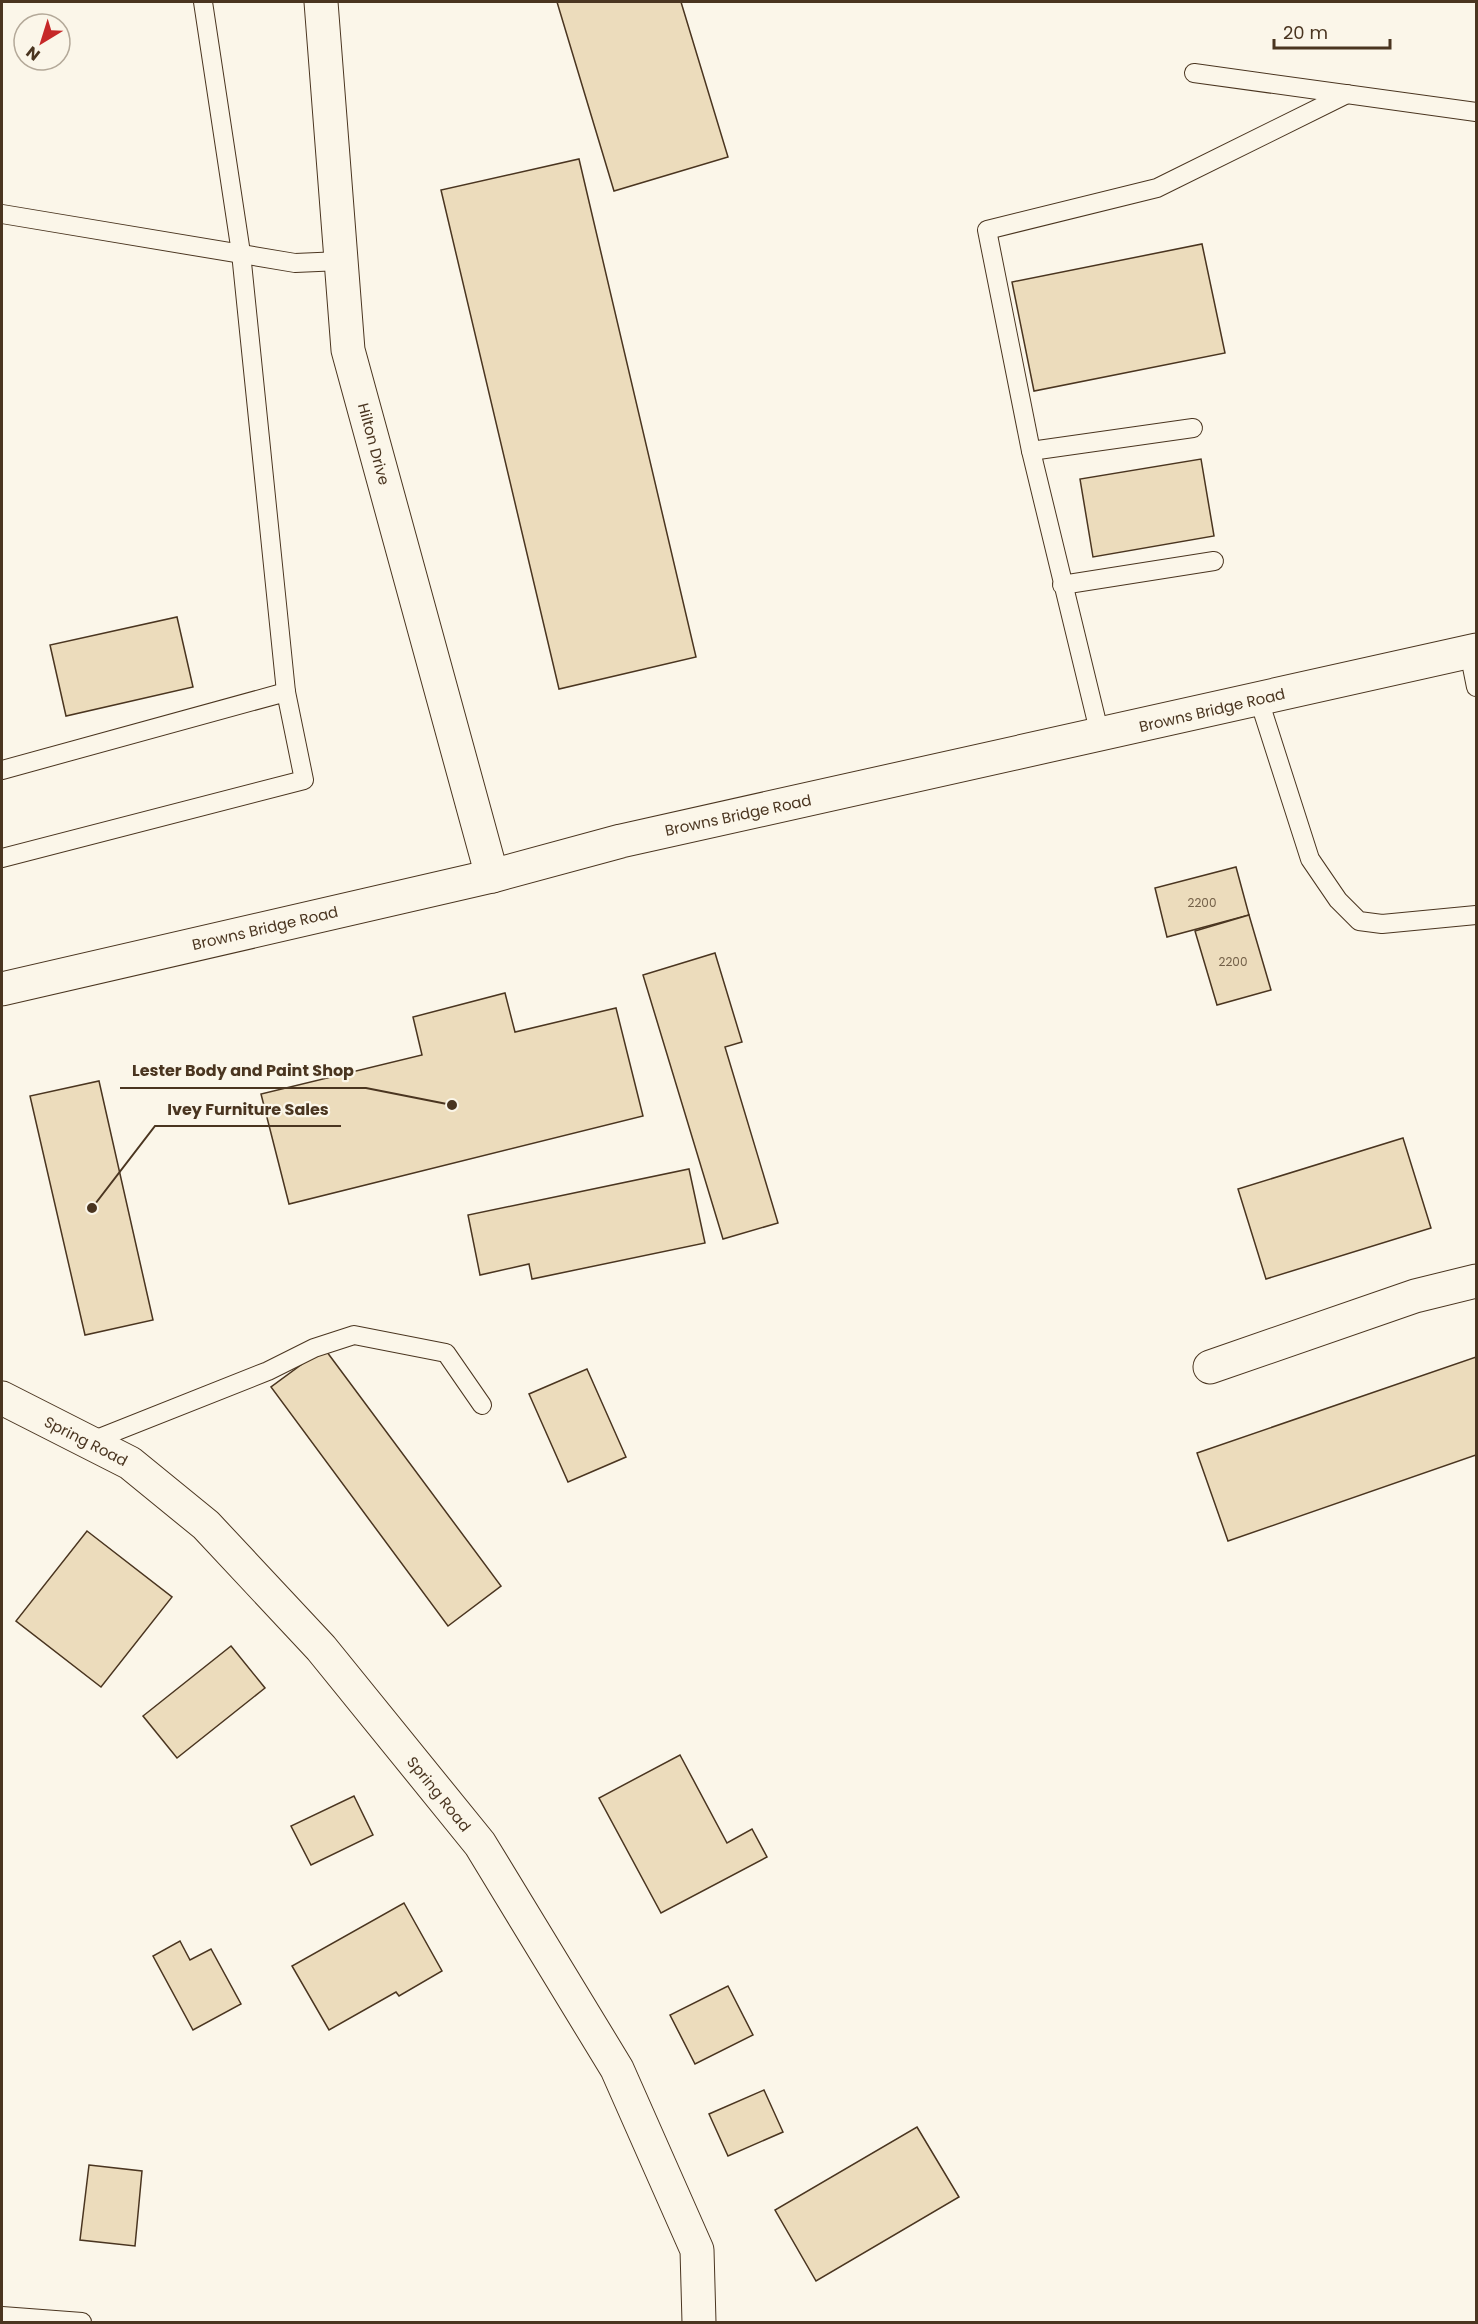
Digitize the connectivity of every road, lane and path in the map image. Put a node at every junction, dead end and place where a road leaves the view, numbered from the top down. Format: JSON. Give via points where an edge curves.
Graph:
{"nodes":[{"id":1,"x":203,"y":2,"type":"edge"},
{"id":2,"x":321,"y":2,"type":"edge"},
{"id":3,"x":1194,"y":73,"type":"dead end"},
{"id":4,"x":1347,"y":94,"type":"junction"},
{"id":5,"x":1476,"y":112,"type":"edge"},
{"id":6,"x":2,"y":214,"type":"edge"},
{"id":7,"x":241,"y":253,"type":"junction"},
{"id":8,"x":341,"y":261,"type":"junction"},
{"id":9,"x":1193,"y":428,"type":"dead end"},
{"id":10,"x":1031,"y":451,"type":"junction"},
{"id":11,"x":1214,"y":561,"type":"dead end"},
{"id":12,"x":1062,"y":585,"type":"junction"},
{"id":13,"x":1473,"y":651,"type":"edge"},
{"id":14,"x":1476,"y":687,"type":"edge"},
{"id":15,"x":286,"y":692,"type":"junction"},
{"id":16,"x":1259,"y":700,"type":"junction"},
{"id":17,"x":1100,"y":735,"type":"junction"},
{"id":18,"x":2,"y":770,"type":"edge"},
{"id":19,"x":2,"y":858,"type":"edge"},
{"id":20,"x":492,"y":876,"type":"junction"},
{"id":21,"x":1476,"y":915,"type":"edge"},
{"id":22,"x":2,"y":989,"type":"edge"},
{"id":23,"x":1476,"y":1281,"type":"edge"},
{"id":24,"x":1210,"y":1367,"type":"dead end"},
{"id":25,"x":2,"y":1398,"type":"edge"},
{"id":26,"x":482,"y":1405,"type":"dead end"},
{"id":27,"x":89,"y":1442,"type":"junction"},
{"id":28,"x":2,"y":2316,"type":"edge"},
{"id":29,"x":82,"y":2322,"type":"edge"},
{"id":30,"x":699,"y":2322,"type":"edge"}],
"edges":[{"from":1,"to":7,"type":"lane"},
{"from":2,"to":8,"type":"street","name":"Hilton Drive"},
{"from":3,"to":4,"type":"lane"},
{"from":4,"to":5,"type":"lane"},
{"from":4,"to":10,"type":"lane","via":[[1157,188],[987,230]]},
{"from":6,"to":7,"type":"lane"},
{"from":7,"to":8,"type":"lane","via":[[295,263]]},
{"from":7,"to":15,"type":"lane"},
{"from":8,"to":20,"type":"street","name":"Hilton Drive","via":[[348,350]]},
{"from":9,"to":10,"type":"lane"},
{"from":10,"to":12,"type":"lane"},
{"from":11,"to":12,"type":"lane"},
{"from":12,"to":17,"type":"lane"},
{"from":13,"to":14,"type":"lane"},
{"from":13,"to":16,"type":"street","name":"Browns Bridge Road"},
{"from":15,"to":18,"type":"lane"},
{"from":15,"to":19,"type":"lane","via":[[304,780]]},
{"from":16,"to":17,"type":"street","name":"Browns Bridge Road"},
{"from":16,"to":21,"type":"lane","via":[[1310,860],[1338,900],[1359,921],[1382,924]]},
{"from":17,"to":20,"type":"street","name":"Browns Bridge Road","via":[[621,841]]},
{"from":20,"to":22,"type":"street","name":"Browns Bridge Road"},
{"from":23,"to":24,"type":"street","via":[[1415,1296]]},
{"from":25,"to":27,"type":"street","name":"Spring Road"},
{"from":26,"to":27,"type":"lane","via":[[446,1353],[354,1335]]},
{"from":27,"to":30,"type":"street","name":"Spring Road","via":[[130,1463],[206,1525],[321,1648],[480,1844],[617,2068],[697,2250]]},
{"from":28,"to":29,"type":"lane"}]}
